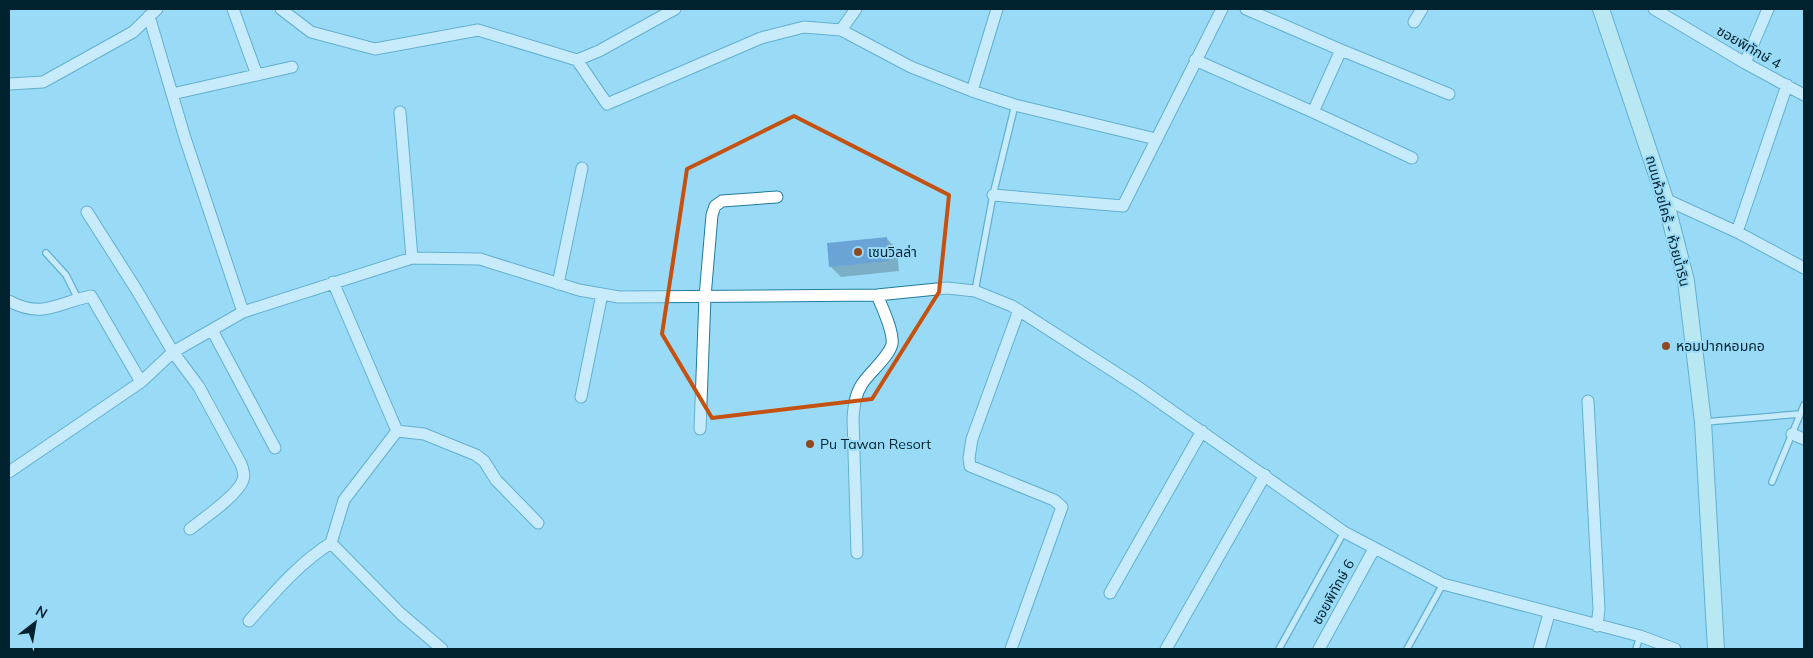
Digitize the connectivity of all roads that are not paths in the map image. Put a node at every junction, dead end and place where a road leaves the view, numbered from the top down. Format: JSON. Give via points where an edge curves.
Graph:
{"nodes":[{"id":1,"x":233,"y":9,"type":"edge"},
{"id":2,"x":281,"y":9,"type":"edge"},
{"id":3,"x":675,"y":9,"type":"edge"},
{"id":4,"x":856,"y":9,"type":"edge"},
{"id":5,"x":997,"y":9,"type":"edge"},
{"id":6,"x":1222,"y":9,"type":"edge"},
{"id":7,"x":1246,"y":9,"type":"edge"},
{"id":8,"x":1422,"y":9,"type":"edge"},
{"id":9,"x":1601,"y":9,"type":"edge"},
{"id":10,"x":1768,"y":9,"type":"edge"},
{"id":11,"x":1658,"y":10,"type":"edge"},
{"id":12,"x":153,"y":13,"type":"edge"},
{"id":13,"x":1414,"y":22,"type":"dead end"},
{"id":14,"x":841,"y":30,"type":"junction"},
{"id":15,"x":1341,"y":50,"type":"junction"},
{"id":16,"x":577,"y":60,"type":"junction"},
{"id":17,"x":1195,"y":60,"type":"junction"},
{"id":18,"x":1745,"y":63,"type":"junction"},
{"id":19,"x":292,"y":67,"type":"dead end"},
{"id":20,"x":257,"y":75,"type":"junction"},
{"id":21,"x":9,"y":84,"type":"edge"},
{"id":22,"x":1786,"y":85,"type":"junction"},
{"id":23,"x":972,"y":91,"type":"junction"},
{"id":24,"x":172,"y":94,"type":"junction"},
{"id":25,"x":1448,"y":94,"type":"dead end"},
{"id":26,"x":1804,"y":95,"type":"edge"},
{"id":27,"x":1015,"y":105,"type":"junction"},
{"id":28,"x":400,"y":112,"type":"dead end"},
{"id":29,"x":1313,"y":112,"type":"junction"},
{"id":30,"x":1156,"y":139,"type":"junction"},
{"id":31,"x":1412,"y":158,"type":"dead end"},
{"id":32,"x":582,"y":168,"type":"dead end"},
{"id":33,"x":993,"y":195,"type":"junction"},
{"id":34,"x":777,"y":197,"type":"dead end"},
{"id":35,"x":1665,"y":199,"type":"junction"},
{"id":36,"x":87,"y":212,"type":"dead end"},
{"id":37,"x":1737,"y":232,"type":"junction"},
{"id":38,"x":46,"y":253,"type":"dead end"},
{"id":39,"x":412,"y":258,"type":"junction"},
{"id":40,"x":1804,"y":268,"type":"edge"},
{"id":41,"x":333,"y":282,"type":"junction"},
{"id":42,"x":558,"y":284,"type":"junction"},
{"id":43,"x":975,"y":291,"type":"junction"},
{"id":44,"x":602,"y":294,"type":"junction"},
{"id":45,"x":878,"y":295,"type":"junction"},
{"id":46,"x":705,"y":297,"type":"junction"},
{"id":47,"x":78,"y":299,"type":"junction"},
{"id":48,"x":9,"y":301,"type":"edge"},
{"id":49,"x":1019,"y":310,"type":"junction"},
{"id":50,"x":243,"y":312,"type":"junction"},
{"id":51,"x":212,"y":330,"type":"junction"},
{"id":52,"x":173,"y":352,"type":"junction"},
{"id":53,"x":141,"y":382,"type":"junction"},
{"id":54,"x":581,"y":397,"type":"dead end"},
{"id":55,"x":1588,"y":401,"type":"dead end"},
{"id":56,"x":1804,"y":405,"type":"edge"},
{"id":57,"x":1800,"y":414,"type":"junction"},
{"id":58,"x":1703,"y":422,"type":"junction"},
{"id":59,"x":700,"y":429,"type":"dead end"},
{"id":60,"x":397,"y":431,"type":"junction"},
{"id":61,"x":1202,"y":431,"type":"junction"},
{"id":62,"x":1792,"y":434,"type":"junction"},
{"id":63,"x":1804,"y":439,"type":"edge"},
{"id":64,"x":275,"y":448,"type":"dead end"},
{"id":65,"x":9,"y":472,"type":"edge"},
{"id":66,"x":1265,"y":475,"type":"junction"},
{"id":67,"x":1772,"y":482,"type":"dead end"},
{"id":68,"x":538,"y":523,"type":"dead end"},
{"id":69,"x":190,"y":529,"type":"dead end"},
{"id":70,"x":1344,"y":532,"type":"junction"},
{"id":71,"x":332,"y":543,"type":"junction"},
{"id":72,"x":1374,"y":549,"type":"junction"},
{"id":73,"x":857,"y":553,"type":"dead end"},
{"id":74,"x":1443,"y":584,"type":"junction"},
{"id":75,"x":1110,"y":593,"type":"dead end"},
{"id":76,"x":1550,"y":614,"type":"junction"},
{"id":77,"x":249,"y":621,"type":"dead end"},
{"id":78,"x":1597,"y":626,"type":"junction"},
{"id":79,"x":1640,"y":636,"type":"junction"},
{"id":80,"x":1410,"y":648,"type":"edge"},
{"id":81,"x":442,"y":649,"type":"edge"},
{"id":82,"x":1011,"y":649,"type":"edge"},
{"id":83,"x":1166,"y":649,"type":"edge"},
{"id":84,"x":1279,"y":649,"type":"edge"},
{"id":85,"x":1319,"y":649,"type":"edge"},
{"id":86,"x":1539,"y":649,"type":"edge"},
{"id":87,"x":1636,"y":649,"type":"edge"},
{"id":88,"x":1675,"y":649,"type":"edge"},
{"id":89,"x":1716,"y":649,"type":"edge"}],
"edges":[{"from":1,"to":20,"type":"street"},
{"from":2,"to":16,"type":"street","via":[[311,32],[375,49],[478,30]]},
{"from":3,"to":16,"type":"street"},
{"from":4,"to":14,"type":"street"},
{"from":5,"to":23,"type":"street"},
{"from":6,"to":17,"type":"street"},
{"from":7,"to":15,"type":"street"},
{"from":8,"to":13,"type":"street"},
{"from":9,"to":35,"type":"main road","name":"ถนนห้วยไคร้ - ห้วยน้ำริน"},
{"from":10,"to":18,"type":"street"},
{"from":11,"to":18,"type":"street","name":"ซอยพิทักษ์ 4"},
{"from":12,"to":21,"type":"street","via":[[133,32],[43,82]]},
{"from":12,"to":24,"type":"street"},
{"from":14,"to":16,"type":"street","via":[[804,27],[761,38],[607,104]]},
{"from":14,"to":23,"type":"street","via":[[911,67]]},
{"from":15,"to":25,"type":"street"},
{"from":15,"to":29,"type":"street"},
{"from":17,"to":29,"type":"street"},
{"from":17,"to":30,"type":"street"},
{"from":18,"to":22,"type":"street","name":"ซอยพิทักษ์ 4"},
{"from":19,"to":20,"type":"street"},
{"from":20,"to":24,"type":"street"},
{"from":22,"to":26,"type":"street","name":"ซอยพิทักษ์ 4"},
{"from":22,"to":37,"type":"street"},
{"from":23,"to":27,"type":"street"},
{"from":24,"to":50,"type":"street"},
{"from":27,"to":30,"type":"street"},
{"from":27,"to":33,"type":"lane"},
{"from":28,"to":39,"type":"street"},
{"from":29,"to":31,"type":"street"},
{"from":30,"to":33,"type":"street","via":[[1123,206]]},
{"from":32,"to":42,"type":"street"},
{"from":33,"to":43,"type":"lane"},
{"from":34,"to":46,"type":"street","via":[[722,201],[715,206]]},
{"from":35,"to":37,"type":"street"},
{"from":35,"to":58,"type":"main road","name":"ถนนห้วยไคร้ - ห้วยน้ำริน","via":[[1686,282]]},
{"from":36,"to":52,"type":"street"},
{"from":37,"to":40,"type":"street"},
{"from":38,"to":47,"type":"lane","via":[[66,275]]},
{"from":39,"to":41,"type":"street"},
{"from":39,"to":42,"type":"street","via":[[480,259]]},
{"from":41,"to":50,"type":"street"},
{"from":41,"to":60,"type":"street"},
{"from":42,"to":44,"type":"street"},
{"from":43,"to":45,"type":"street","via":[[946,288]]},
{"from":43,"to":49,"type":"street"},
{"from":44,"to":46,"type":"street","via":[[619,297]]},
{"from":44,"to":54,"type":"street"},
{"from":45,"to":46,"type":"street"},
{"from":45,"to":73,"type":"street","via":[[892,343],[855,398]]},
{"from":46,"to":59,"type":"street"},
{"from":47,"to":48,"type":"street","via":[[45,310],[32,310]]},
{"from":47,"to":53,"type":"street","via":[[90,296]]},
{"from":49,"to":61,"type":"street"},
{"from":49,"to":82,"type":"street","via":[[972,439],[970,466],[1054,500],[1062,507]]},
{"from":50,"to":51,"type":"street"},
{"from":51,"to":52,"type":"street"},
{"from":51,"to":64,"type":"street"},
{"from":52,"to":53,"type":"street"},
{"from":52,"to":69,"type":"street","via":[[199,387],[244,473],[235,491]]},
{"from":53,"to":65,"type":"street"},
{"from":55,"to":78,"type":"street","via":[[1599,609]]},
{"from":56,"to":57,"type":"lane"},
{"from":57,"to":58,"type":"lane"},
{"from":57,"to":62,"type":"lane"},
{"from":58,"to":89,"type":"main road","name":"ถนนห้วยไคร้ - ห้วยน้ำริน"},
{"from":60,"to":68,"type":"street","via":[[424,434],[476,455]]},
{"from":60,"to":71,"type":"street","via":[[344,500]]},
{"from":61,"to":66,"type":"street"},
{"from":61,"to":75,"type":"street"},
{"from":62,"to":63,"type":"street"},
{"from":62,"to":67,"type":"lane"},
{"from":66,"to":70,"type":"street"},
{"from":66,"to":83,"type":"street"},
{"from":70,"to":72,"type":"street"},
{"from":70,"to":84,"type":"lane"},
{"from":71,"to":77,"type":"street","via":[[279,587]]},
{"from":71,"to":81,"type":"street","via":[[401,614]]},
{"from":72,"to":74,"type":"street"},
{"from":72,"to":85,"type":"street","name":"ซอยพิทักษ์ 6"},
{"from":74,"to":76,"type":"street"},
{"from":74,"to":80,"type":"lane"},
{"from":76,"to":78,"type":"street"},
{"from":76,"to":86,"type":"street"},
{"from":78,"to":79,"type":"street"},
{"from":79,"to":87,"type":"lane"},
{"from":79,"to":88,"type":"street"}]}
